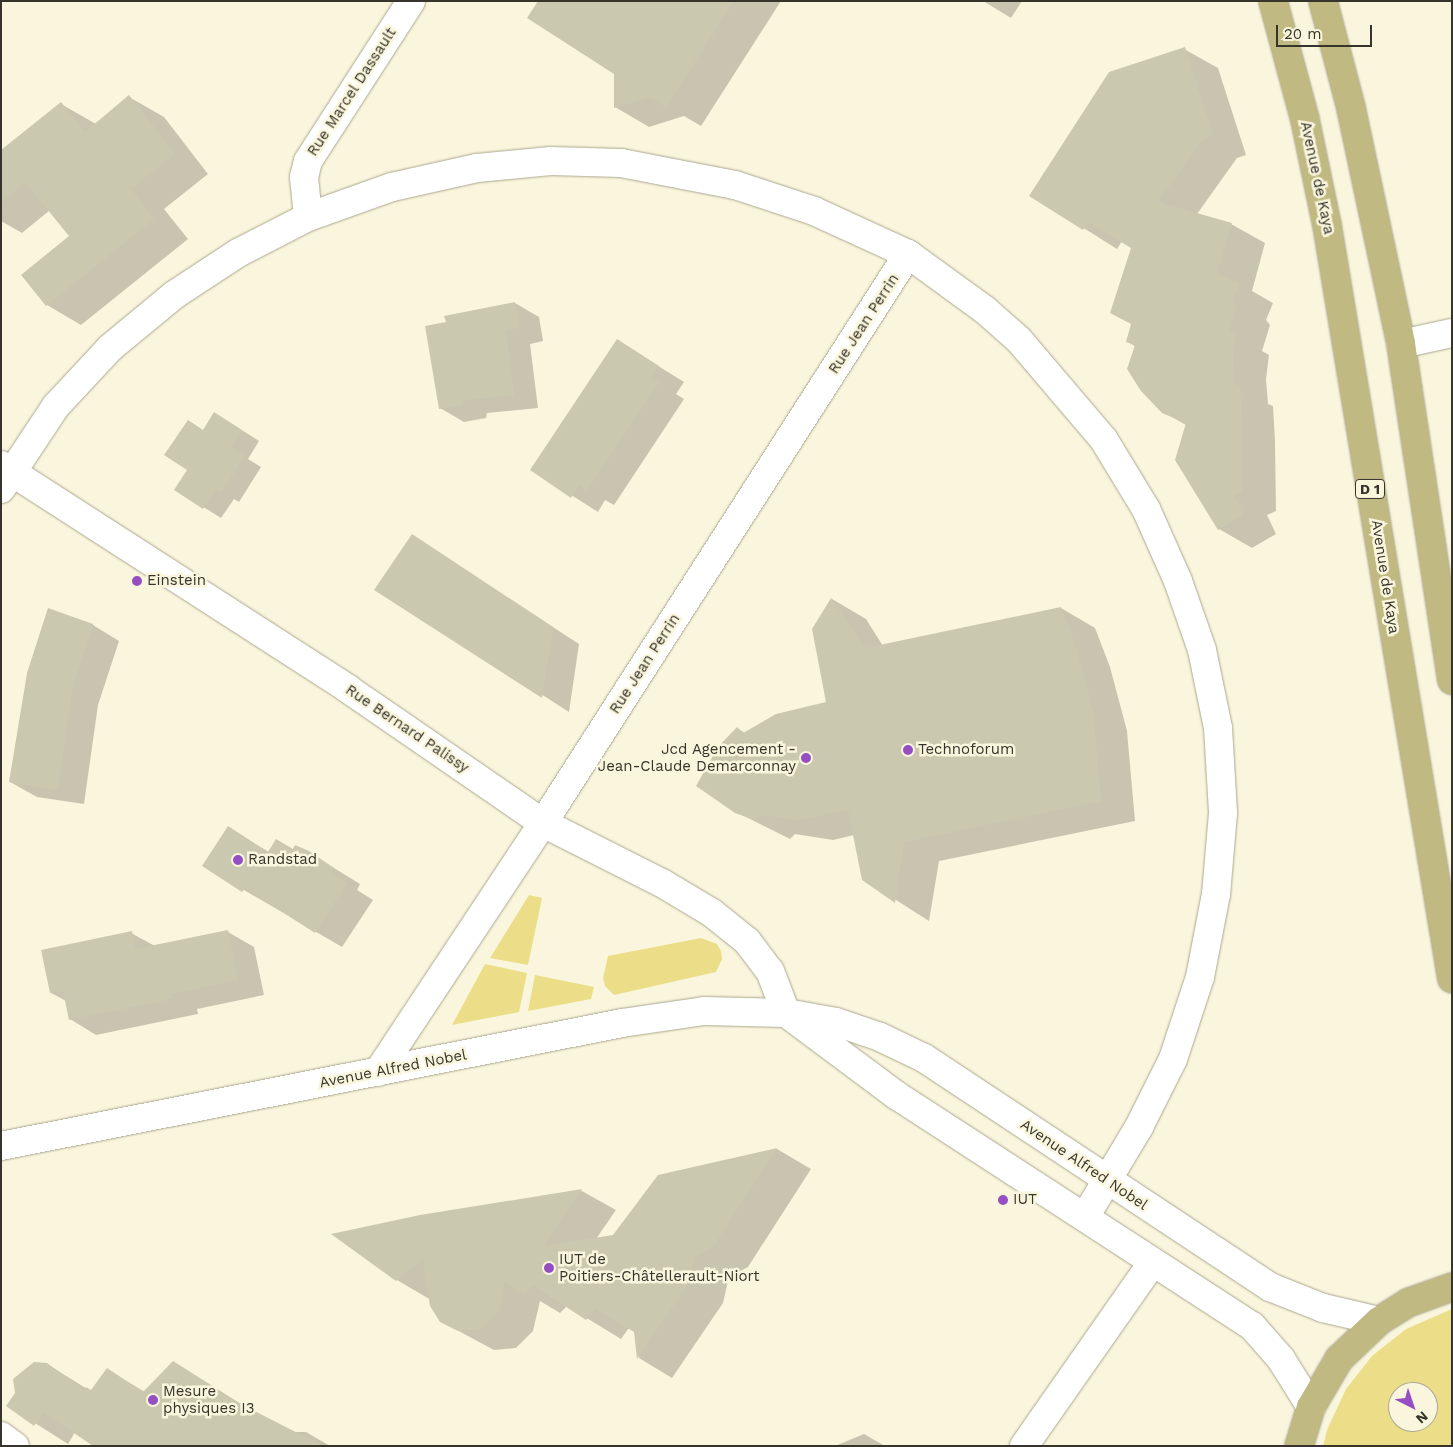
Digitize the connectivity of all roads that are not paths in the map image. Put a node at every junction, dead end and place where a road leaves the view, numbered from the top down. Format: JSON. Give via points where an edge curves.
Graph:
{"nodes":[{"id":1,"x":411,"y":1,"type":"edge"},
{"id":2,"x":1258,"y":1,"type":"edge"},
{"id":3,"x":1273,"y":1,"type":"edge"},
{"id":4,"x":1323,"y":1,"type":"edge"},
{"id":5,"x":1305,"y":120,"type":"junction"},
{"id":6,"x":308,"y":217,"type":"junction"},
{"id":7,"x":908,"y":254,"type":"junction"},
{"id":8,"x":1452,"y":333,"type":"edge"},
{"id":9,"x":1401,"y":344,"type":"junction"},
{"id":10,"x":5,"y":475,"type":"edge"},
{"id":11,"x":1452,"y":680,"type":"edge"},
{"id":12,"x":543,"y":823,"type":"junction"},
{"id":13,"x":1452,"y":979,"type":"edge"},
{"id":14,"x":786,"y":1013,"type":"junction"},
{"id":15,"x":378,"y":1072,"type":"junction"},
{"id":16,"x":1,"y":1146,"type":"edge"},
{"id":17,"x":1108,"y":1182,"type":"junction"},
{"id":18,"x":1085,"y":1217,"type":"junction"},
{"id":19,"x":1152,"y":1263,"type":"junction"},
{"id":20,"x":1449,"y":1284,"type":"edge"},
{"id":21,"x":1379,"y":1321,"type":"junction"},
{"id":22,"x":1311,"y":1406,"type":"junction"},
{"id":23,"x":1,"y":1436,"type":"edge"},
{"id":24,"x":15,"y":1446,"type":"edge"},
{"id":25,"x":1024,"y":1446,"type":"edge"},
{"id":26,"x":1299,"y":1446,"type":"edge"}],
"edges":[{"from":1,"to":6,"type":"street","name":"Rue Marcel Dassault","via":[[308,161],[304,177]]},
{"from":2,"to":5,"type":"main road"},
{"from":3,"to":5,"type":"main road","name":"Avenue de Kaya","number":"D 1"},
{"from":4,"to":9,"type":"main road","via":[[1351,108]]},
{"from":5,"to":13,"type":"main road","name":"Avenue de Kaya","number":"D 1","via":[[1327,225]]},
{"from":6,"to":7,"type":"street","via":[[392,187],[477,168],[551,161],[621,163],[734,185],[814,211]]},
{"from":6,"to":10,"type":"street","via":[[222,263],[174,295],[110,348],[56,406]]},
{"from":7,"to":12,"type":"street","name":"Rue Jean Perrin"},
{"from":7,"to":17,"type":"street","via":[[985,310],[1019,340],[1104,440],[1146,509],[1178,581],[1202,650],[1218,728],[1222,803],[1216,894],[1200,977],[1172,1059]]},
{"from":8,"to":9,"type":"street"},
{"from":9,"to":11,"type":"main road"},
{"from":10,"to":12,"type":"street","name":"Rue Bernard Palissy","via":[[348,689]]},
{"from":12,"to":14,"type":"street","name":"Rue Bernard Palissy","via":[[662,882],[712,913],[746,941],[770,971]]},
{"from":12,"to":15,"type":"street","name":"Rue Jean Perrin"},
{"from":14,"to":15,"type":"street","name":"Avenue Alfred Nobel","via":[[704,1011],[622,1023]]},
{"from":14,"to":17,"type":"street","name":"Avenue Alfred Nobel","via":[[836,1022],[880,1037],[924,1058]]},
{"from":14,"to":18,"type":"street","via":[[896,1095]]},
{"from":15,"to":16,"type":"street","name":"Avenue Alfred Nobel"},
{"from":17,"to":18,"type":"street"},
{"from":17,"to":21,"type":"street","name":"Avenue Alfred Nobel","via":[[1270,1287],[1323,1308]]},
{"from":18,"to":19,"type":"street"},
{"from":19,"to":22,"type":"street","via":[[1252,1326],[1281,1359]]},
{"from":19,"to":25,"type":"street"},
{"from":20,"to":21,"type":"main road"},
{"from":21,"to":22,"type":"main road","via":[[1339,1359]]},
{"from":22,"to":26,"type":"main road"},
{"from":23,"to":24,"type":"street"}]}
